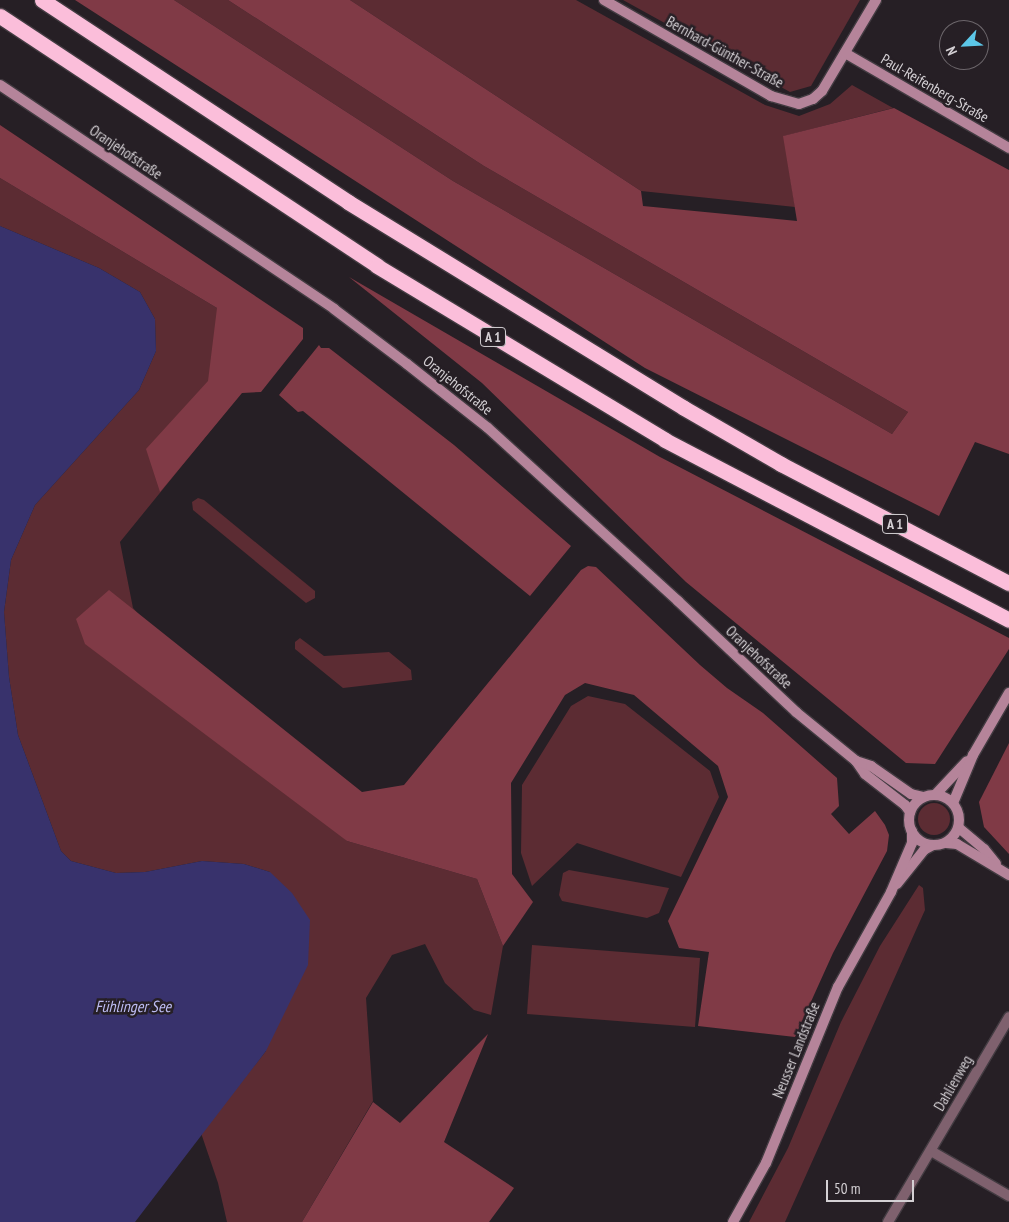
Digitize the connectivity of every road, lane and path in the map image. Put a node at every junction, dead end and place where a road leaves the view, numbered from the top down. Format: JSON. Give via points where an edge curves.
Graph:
{"nodes":[{"id":1,"x":42,"y":0,"type":"edge"},
{"id":2,"x":604,"y":0,"type":"edge"},
{"id":3,"x":876,"y":0,"type":"edge"},
{"id":4,"x":0,"y":16,"type":"edge"},
{"id":5,"x":845,"y":53,"type":"junction"},
{"id":6,"x":0,"y":85,"type":"edge"},
{"id":7,"x":1009,"y":148,"type":"edge"},
{"id":8,"x":1009,"y":583,"type":"edge"},
{"id":9,"x":1009,"y":620,"type":"edge"},
{"id":10,"x":1009,"y":693,"type":"edge"},
{"id":11,"x":973,"y":755,"type":"junction"},
{"id":12,"x":856,"y":761,"type":"junction"},
{"id":13,"x":936,"y":794,"type":"junction"},
{"id":14,"x":923,"y":797,"type":"junction"},
{"id":15,"x":954,"y":803,"type":"junction"},
{"id":16,"x":910,"y":812,"type":"junction"},
{"id":17,"x":959,"y":828,"type":"junction"},
{"id":18,"x":912,"y":831,"type":"junction"},
{"id":19,"x":946,"y":843,"type":"junction"},
{"id":20,"x":933,"y":846,"type":"junction"},
{"id":21,"x":998,"y":867,"type":"junction"},
{"id":22,"x":1009,"y":875,"type":"edge"},
{"id":23,"x":891,"y":892,"type":"junction"},
{"id":24,"x":1009,"y":1018,"type":"edge"},
{"id":25,"x":1005,"y":1033,"type":"edge"},
{"id":26,"x":931,"y":1151,"type":"junction"},
{"id":27,"x":1009,"y":1196,"type":"edge"},
{"id":28,"x":733,"y":1222,"type":"edge"},
{"id":29,"x":888,"y":1222,"type":"edge"}],
"edges":[{"from":1,"to":8,"type":"highway","number":"A 1","via":[[348,202],[684,408],[781,464]]},
{"from":2,"to":5,"type":"street","name":"Bernhard-Günther-Straße","via":[[783,101],[799,104],[813,99],[822,91]]},
{"from":3,"to":5,"type":"street","name":"Bernhard-Günther-Straße"},
{"from":4,"to":9,"type":"highway","number":"A 1","via":[[377,266],[665,440]]},
{"from":5,"to":7,"type":"street","name":"Paul-Reifenberg-Straße"},
{"from":6,"to":12,"type":"street","name":"Oranjehofstraße","via":[[334,309],[407,364],[488,428],[796,712]]},
{"from":10,"to":11,"type":"street"},
{"from":11,"to":13,"type":"street"},
{"from":11,"to":15,"type":"street"},
{"from":12,"to":14,"type":"street","name":"Oranjehofstraße","via":[[871,766],[911,794]]},
{"from":12,"to":16,"type":"street","name":"Oranjehofstraße","via":[[865,774]]},
{"from":13,"to":14,"type":"street"},
{"from":13,"to":15,"type":"street"},
{"from":14,"to":16,"type":"street"},
{"from":15,"to":17,"type":"street","via":[[960,815]]},
{"from":16,"to":18,"type":"street"},
{"from":17,"to":19,"type":"street"},
{"from":17,"to":21,"type":"street","via":[[984,849]]},
{"from":18,"to":20,"type":"street","via":[[920,841]]},
{"from":18,"to":23,"type":"street","name":"Neusser Landstraße","via":[[912,843]]},
{"from":19,"to":20,"type":"street"},
{"from":19,"to":21,"type":"street","via":[[957,844]]},
{"from":20,"to":23,"type":"street","name":"Neusser Landstraße","via":[[924,850]]},
{"from":21,"to":22,"type":"street"},
{"from":23,"to":28,"type":"street","name":"Neusser Landstraße","via":[[838,987],[766,1163]]},
{"from":24,"to":25,"type":"street","name":"Dahlienweg"},
{"from":25,"to":26,"type":"street","name":"Dahlienweg"},
{"from":26,"to":27,"type":"street"},
{"from":26,"to":29,"type":"street","name":"Dahlienweg"}]}
